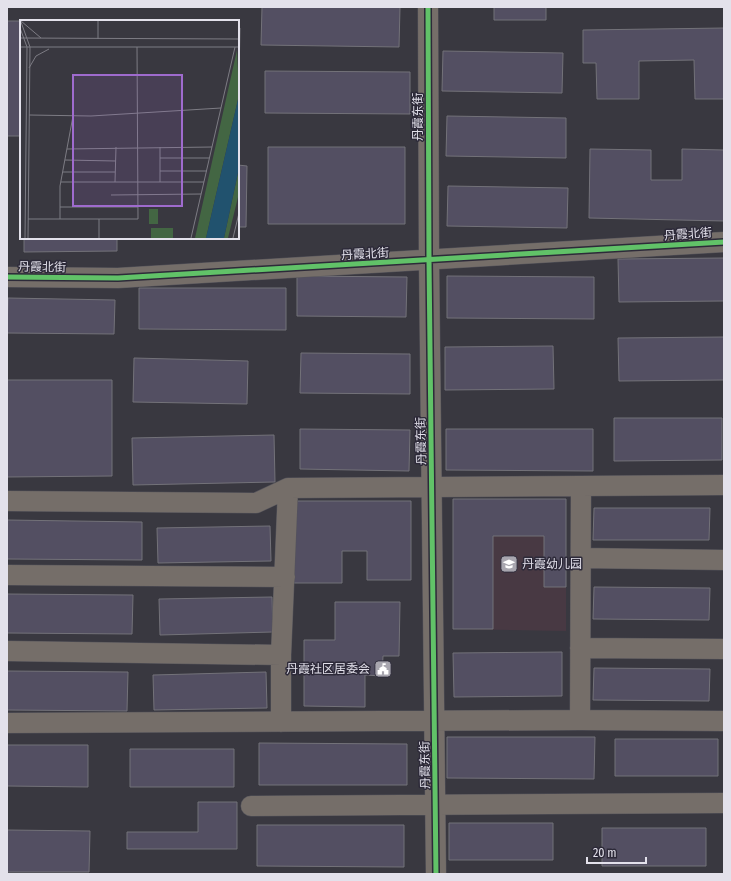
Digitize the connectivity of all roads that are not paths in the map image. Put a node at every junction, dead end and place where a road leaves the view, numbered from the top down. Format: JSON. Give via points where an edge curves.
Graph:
{"nodes":[{"id":1,"x":428,"y":7,"type":"edge"},
{"id":2,"x":724,"y":242,"type":"edge"},
{"id":3,"x":429,"y":260,"type":"junction"},
{"id":4,"x":7,"y":277,"type":"edge"},
{"id":5,"x":724,"y":485,"type":"edge"},
{"id":6,"x":581,"y":486,"type":"junction"},
{"id":7,"x":432,"y":487,"type":"junction"},
{"id":8,"x":288,"y":488,"type":"junction"},
{"id":9,"x":7,"y":501,"type":"edge"},
{"id":10,"x":581,"y":558,"type":"junction"},
{"id":11,"x":724,"y":560,"type":"edge"},
{"id":12,"x":7,"y":575,"type":"edge"},
{"id":13,"x":285,"y":577,"type":"junction"},
{"id":14,"x":580,"y":648,"type":"junction"},
{"id":15,"x":724,"y":649,"type":"edge"},
{"id":16,"x":7,"y":652,"type":"edge"},
{"id":17,"x":281,"y":655,"type":"junction"},
{"id":18,"x":580,"y":720,"type":"junction"},
{"id":19,"x":724,"y":721,"type":"edge"},
{"id":20,"x":281,"y":722,"type":"junction"},
{"id":21,"x":434,"y":722,"type":"junction"},
{"id":22,"x":7,"y":723,"type":"edge"},
{"id":23,"x":724,"y":803,"type":"edge"},
{"id":24,"x":435,"y":804,"type":"junction"},
{"id":25,"x":251,"y":806,"type":"dead end"},
{"id":26,"x":436,"y":874,"type":"edge"}],
"edges":[{"from":1,"to":3,"type":"street","name":"丹霞东街"},
{"from":2,"to":3,"type":"street","name":"丹霞北街"},
{"from":3,"to":4,"type":"street","name":"丹霞北街","via":[[118,278]]},
{"from":3,"to":7,"type":"street","name":"丹霞东街"},
{"from":5,"to":6,"type":"street"},
{"from":6,"to":7,"type":"street"},
{"from":6,"to":10,"type":"street"},
{"from":7,"to":8,"type":"street"},
{"from":7,"to":21,"type":"street","name":"丹霞东街"},
{"from":8,"to":9,"type":"street","via":[[256,503]]},
{"from":8,"to":13,"type":"street"},
{"from":10,"to":11,"type":"street"},
{"from":10,"to":14,"type":"street"},
{"from":12,"to":13,"type":"street"},
{"from":13,"to":17,"type":"street"},
{"from":14,"to":15,"type":"street"},
{"from":14,"to":18,"type":"street"},
{"from":16,"to":17,"type":"street"},
{"from":17,"to":20,"type":"street"},
{"from":18,"to":19,"type":"street"},
{"from":18,"to":21,"type":"street"},
{"from":20,"to":21,"type":"street"},
{"from":20,"to":22,"type":"street"},
{"from":21,"to":24,"type":"street","name":"丹霞东街"},
{"from":23,"to":24,"type":"street"},
{"from":24,"to":25,"type":"street"},
{"from":24,"to":26,"type":"street","name":"丹霞东街"}]}
